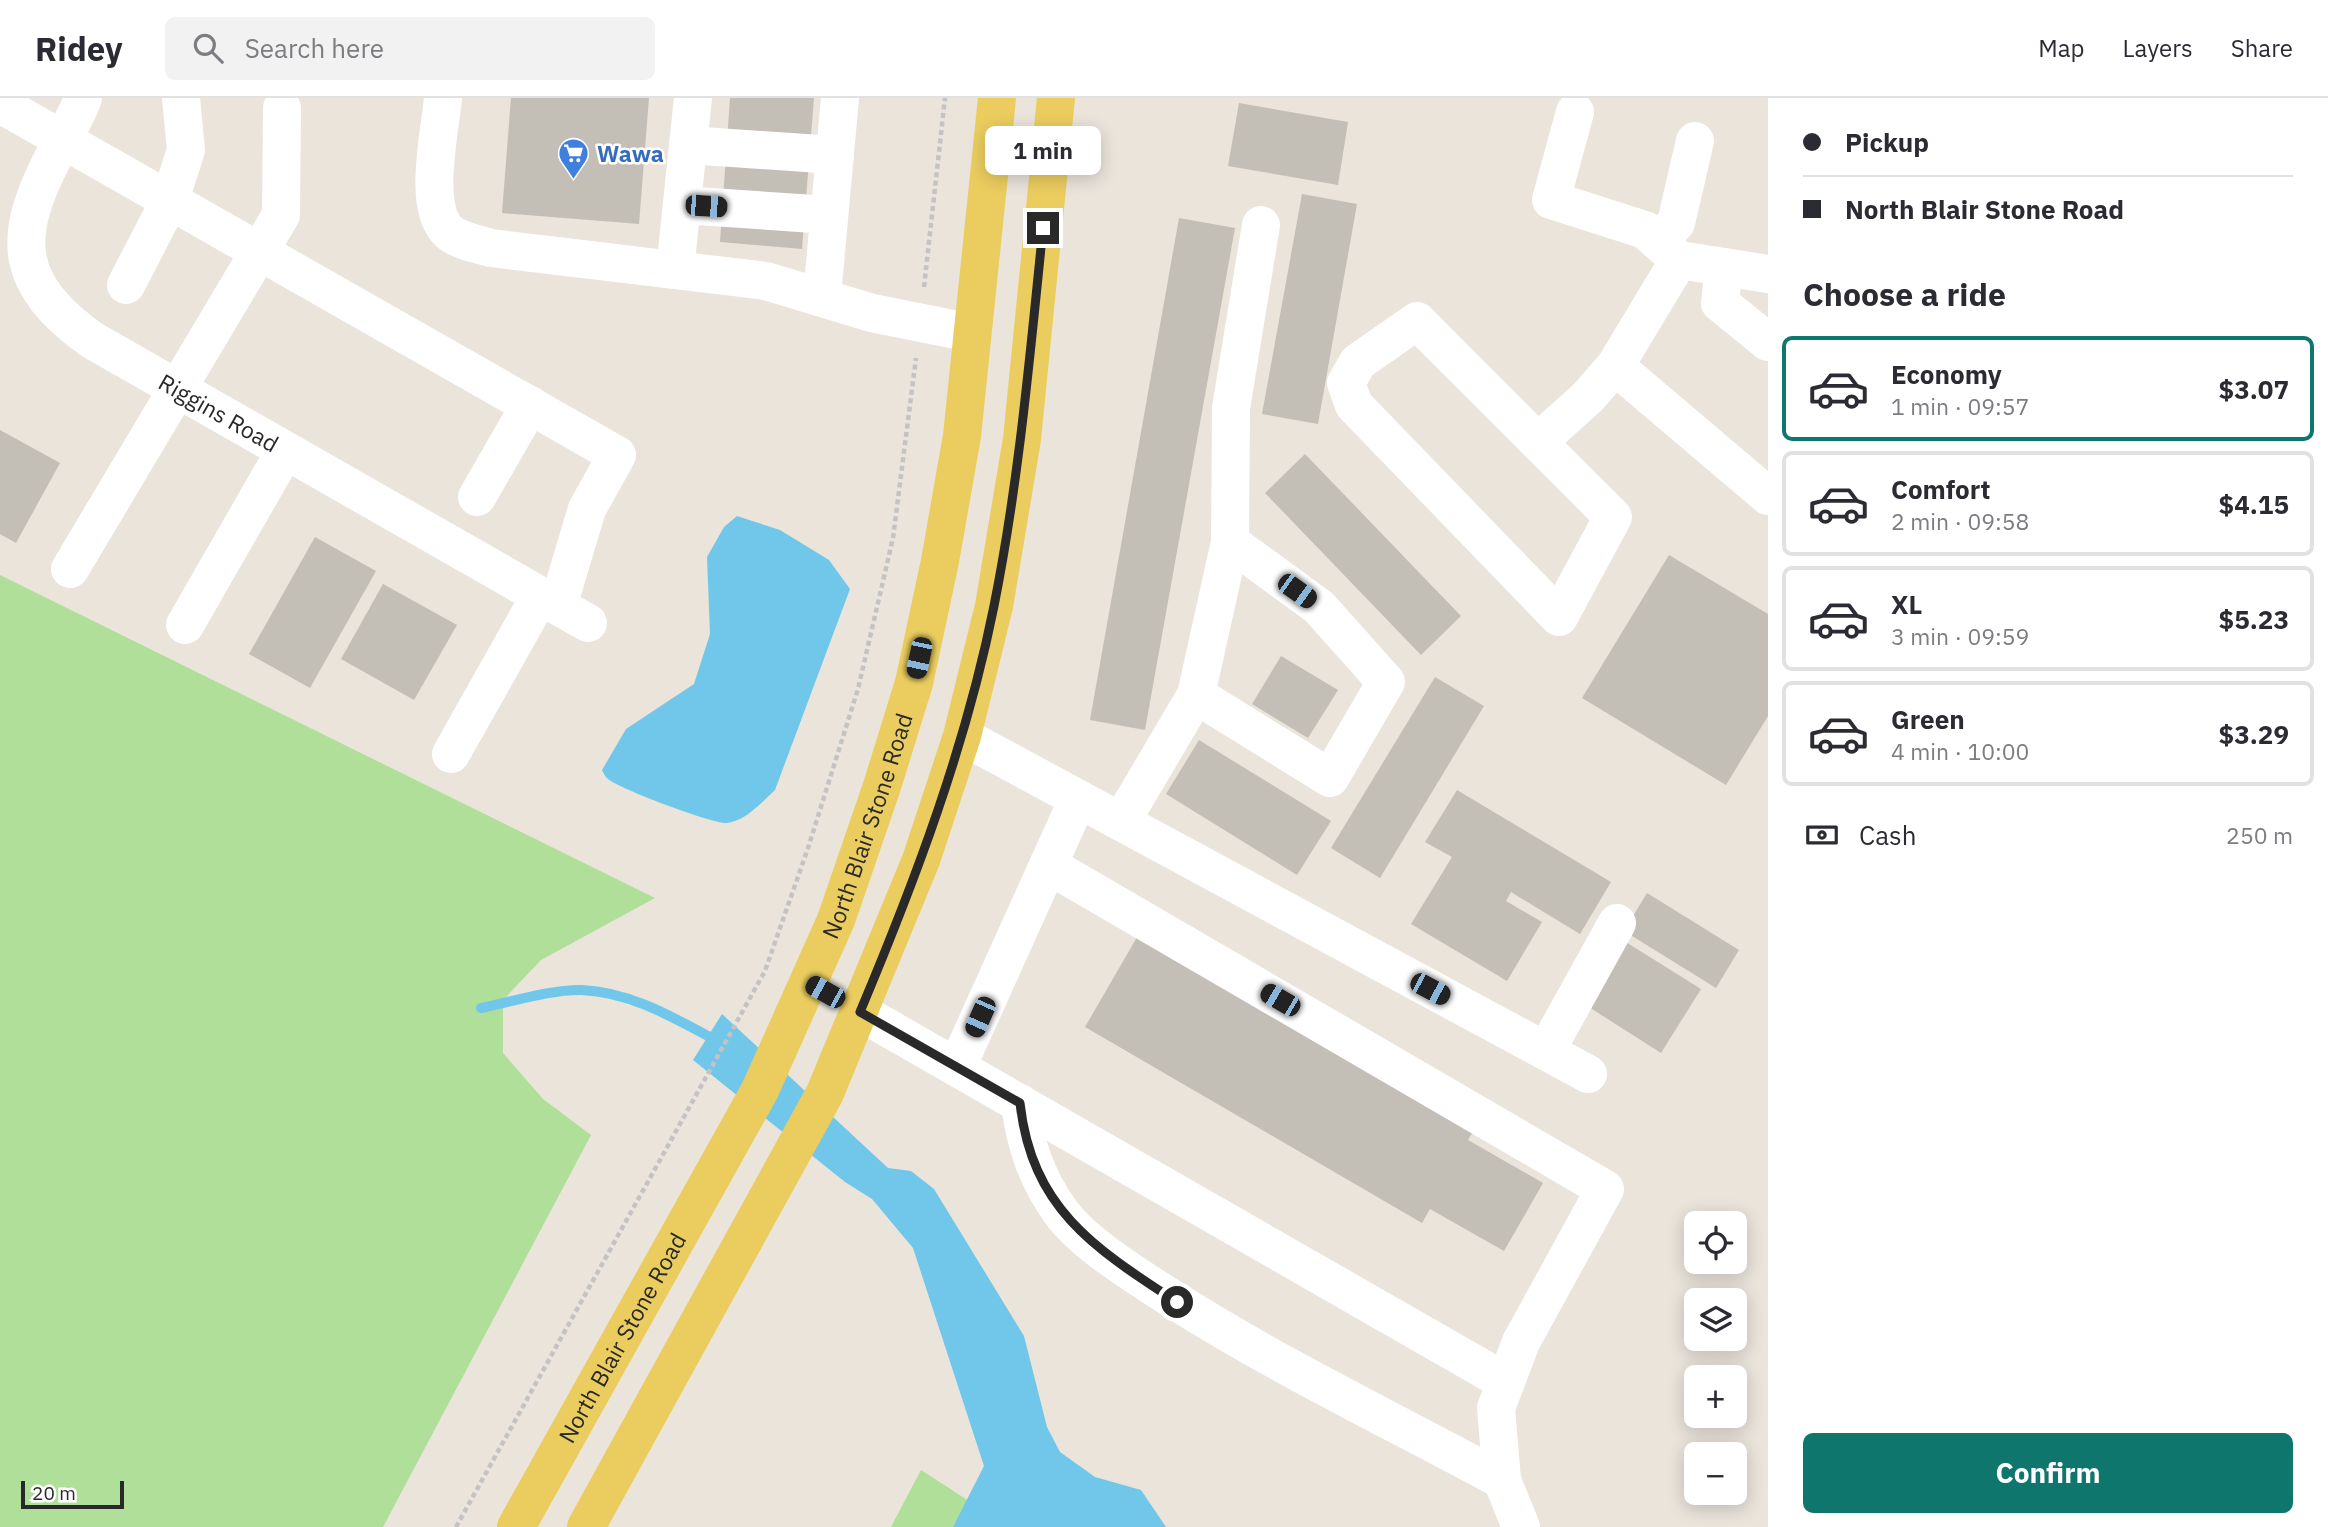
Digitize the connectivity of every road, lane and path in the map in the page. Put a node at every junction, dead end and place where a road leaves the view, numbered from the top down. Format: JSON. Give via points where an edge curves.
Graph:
{"nodes":[{"id":1,"x":83,"y":98,"type":"edge"},
{"id":2,"x":181,"y":98,"type":"edge"},
{"id":3,"x":443,"y":98,"type":"edge"},
{"id":4,"x":693,"y":98,"type":"edge"},
{"id":5,"x":840,"y":98,"type":"edge"},
{"id":6,"x":945,"y":98,"type":"edge"},
{"id":7,"x":997,"y":98,"type":"edge"},
{"id":8,"x":1056,"y":98,"type":"edge"},
{"id":9,"x":0,"y":104,"type":"edge"},
{"id":10,"x":282,"y":108,"type":"dead end"},
{"id":11,"x":1575,"y":112,"type":"dead end"},
{"id":12,"x":62,"y":139,"type":"junction"},
{"id":13,"x":1695,"y":141,"type":"dead end"},
{"id":14,"x":688,"y":145,"type":"junction"},
{"id":15,"x":835,"y":155,"type":"junction"},
{"id":16,"x":170,"y":200,"type":"junction"},
{"id":17,"x":682,"y":205,"type":"junction"},
{"id":18,"x":829,"y":215,"type":"junction"},
{"id":19,"x":1261,"y":225,"type":"dead end"},
{"id":20,"x":260,"y":251,"type":"junction"},
{"id":21,"x":1668,"y":251,"type":"junction"},
{"id":22,"x":1724,"y":267,"type":"junction"},
{"id":23,"x":675,"y":270,"type":"junction"},
{"id":24,"x":1768,"y":274,"type":"edge"},
{"id":25,"x":126,"y":285,"type":"dead end"},
{"id":26,"x":923,"y":294,"type":"dead end"},
{"id":27,"x":822,"y":296,"type":"junction"},
{"id":28,"x":972,"y":333,"type":"junction"},
{"id":29,"x":1768,"y":342,"type":"edge"},
{"id":30,"x":916,"y":356,"type":"dead end"},
{"id":31,"x":1615,"y":366,"type":"junction"},
{"id":32,"x":180,"y":390,"type":"junction"},
{"id":33,"x":530,"y":405,"type":"junction"},
{"id":34,"x":1538,"y":442,"type":"junction"},
{"id":35,"x":285,"y":451,"type":"junction"},
{"id":36,"x":1768,"y":496,"type":"edge"},
{"id":37,"x":477,"y":497,"type":"dead end"},
{"id":38,"x":1230,"y":542,"type":"junction"},
{"id":39,"x":71,"y":569,"type":"dead end"},
{"id":40,"x":562,"y":609,"type":"junction"},
{"id":41,"x":185,"y":625,"type":"dead end"},
{"id":42,"x":1196,"y":695,"type":"junction"},
{"id":43,"x":962,"y":736,"type":"junction"},
{"id":44,"x":451,"y":754,"type":"dead end"},
{"id":45,"x":1078,"y":799,"type":"junction"},
{"id":46,"x":1121,"y":822,"type":"junction"},
{"id":47,"x":1048,"y":865,"type":"junction"},
{"id":48,"x":1617,"y":923,"type":"dead end"},
{"id":49,"x":1579,"y":945,"type":"dead end"},
{"id":50,"x":808,"y":982,"type":"junction"},
{"id":51,"x":860,"y":1012,"type":"junction"},
{"id":52,"x":1535,"y":1046,"type":"junction"},
{"id":53,"x":957,"y":1067,"type":"junction"},
{"id":54,"x":1588,"y":1074,"type":"dead end"},
{"id":55,"x":1020,"y":1103,"type":"junction"},
{"id":56,"x":1506,"y":1382,"type":"junction"},
{"id":57,"x":1502,"y":1480,"type":"junction"},
{"id":58,"x":456,"y":1527,"type":"edge"},
{"id":59,"x":516,"y":1527,"type":"edge"},
{"id":60,"x":586,"y":1527,"type":"edge"},
{"id":61,"x":1521,"y":1527,"type":"edge"}],
"edges":[{"from":1,"to":12,"type":"street","name":"Riggins Road"},
{"from":2,"to":16,"type":"street","via":[[186,150]]},
{"from":3,"to":23,"type":"street","via":[[434,199],[439,221],[452,235],[491,248]]},
{"from":4,"to":14,"type":"street"},
{"from":5,"to":15,"type":"street"},
{"from":6,"to":26,"type":"path"},
{"from":7,"to":28,"type":"main road","name":"North Blair Stone Road"},
{"from":8,"to":43,"type":"main road","via":[[1022,439],[994,606]]},
{"from":9,"to":12,"type":"street"},
{"from":10,"to":20,"type":"street","via":[[281,215]]},
{"from":11,"to":21,"type":"street","via":[[1551,200],[1645,230]]},
{"from":12,"to":16,"type":"street"},
{"from":12,"to":32,"type":"street","name":"Riggins Road","via":[[27,216],[25,242],[31,272],[46,300],[68,322]]},
{"from":13,"to":21,"type":"street"},
{"from":14,"to":15,"type":"street"},
{"from":14,"to":17,"type":"street"},
{"from":15,"to":18,"type":"street"},
{"from":16,"to":20,"type":"street"},
{"from":16,"to":25,"type":"street"},
{"from":17,"to":18,"type":"street"},
{"from":17,"to":23,"type":"street"},
{"from":18,"to":27,"type":"street"},
{"from":19,"to":38,"type":"street","via":[[1231,408]]},
{"from":20,"to":32,"type":"street"},
{"from":20,"to":33,"type":"street"},
{"from":21,"to":22,"type":"street"},
{"from":21,"to":31,"type":"street"},
{"from":22,"to":24,"type":"street"},
{"from":22,"to":29,"type":"street","via":[[1720,303]]},
{"from":23,"to":27,"type":"street","via":[[766,281]]},
{"from":27,"to":28,"type":"street","via":[[872,313]]},
{"from":28,"to":50,"type":"main road","name":"North Blair Stone Road","via":[[962,436],[914,683],[836,920]]},
{"from":30,"to":58,"type":"path","via":[[893,538],[858,689],[765,971]]},
{"from":31,"to":34,"type":"street"},
{"from":31,"to":36,"type":"street"},
{"from":32,"to":35,"type":"street","name":"Riggins Road"},
{"from":32,"to":39,"type":"street"},
{"from":33,"to":37,"type":"street"},
{"from":33,"to":40,"type":"street","via":[[617,455],[587,509]]},
{"from":34,"to":34,"type":"street","via":[[1613,517],[1559,617],[1354,405],[1346,383],[1358,362],[1417,321]]},
{"from":35,"to":40,"type":"street","name":"Riggins Road"},
{"from":35,"to":41,"type":"street"},
{"from":38,"to":42,"type":"street"},
{"from":38,"to":42,"type":"street","via":[[1319,607],[1386,682],[1330,778]]},
{"from":40,"to":44,"type":"street"},
{"from":42,"to":46,"type":"street"},
{"from":43,"to":45,"type":"street"},
{"from":43,"to":51,"type":"main road","via":[[921,860]]},
{"from":45,"to":46,"type":"street"},
{"from":45,"to":47,"type":"street"},
{"from":46,"to":52,"type":"street"},
{"from":47,"to":53,"type":"street"},
{"from":47,"to":56,"type":"street","via":[[1605,1189],[1521,1342]]},
{"from":48,"to":52,"type":"street"},
{"from":49,"to":52,"type":"street"},
{"from":50,"to":51,"type":"main road"},
{"from":50,"to":59,"type":"main road","name":"North Blair Stone Road","via":[[760,1090]]},
{"from":51,"to":53,"type":"street"},
{"from":51,"to":60,"type":"main road","via":[[825,1093]]},
{"from":52,"to":54,"type":"street"},
{"from":53,"to":55,"type":"street"},
{"from":55,"to":56,"type":"street"},
{"from":55,"to":57,"type":"street","via":[[1034,1168],[1061,1213],[1115,1262],[1219,1329]]},
{"from":56,"to":57,"type":"street","via":[[1496,1408]]},
{"from":57,"to":61,"type":"street"}]}
